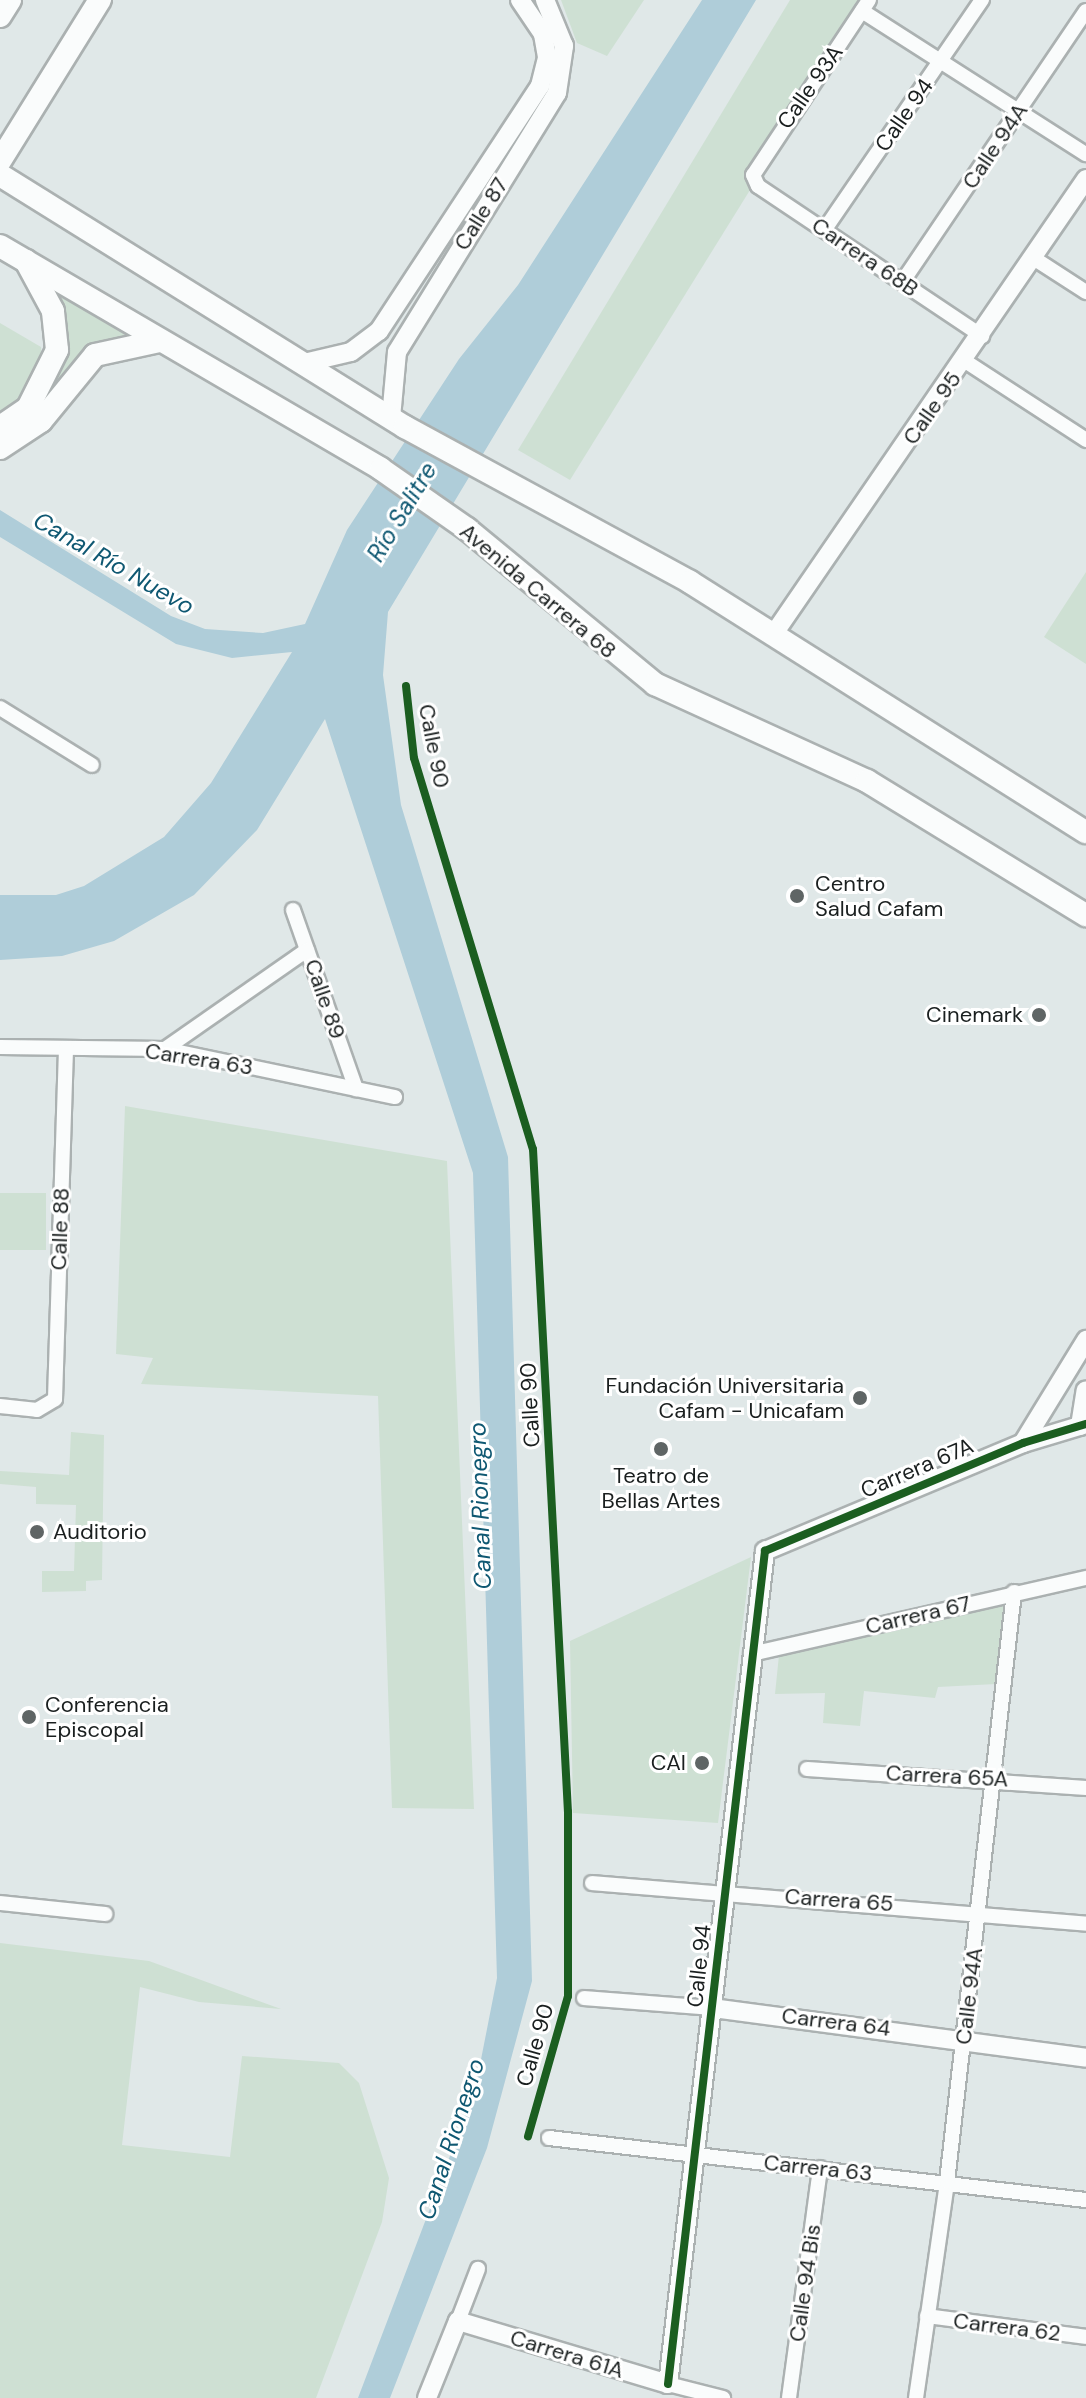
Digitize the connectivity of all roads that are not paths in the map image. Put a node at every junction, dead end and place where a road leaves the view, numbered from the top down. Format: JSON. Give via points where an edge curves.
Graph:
{"nodes":[{"id":1,"x":10,"y":0,"type":"edge"},
{"id":2,"x":100,"y":0,"type":"edge"},
{"id":3,"x":520,"y":0,"type":"edge"},
{"id":4,"x":982,"y":0,"type":"edge"},
{"id":5,"x":549,"y":5,"type":"edge"},
{"id":6,"x":866,"y":5,"type":"edge"},
{"id":7,"x":1086,"y":11,"type":"edge"},
{"id":8,"x":0,"y":16,"type":"edge"},
{"id":9,"x":941,"y":62,"type":"junction"},
{"id":10,"x":1018,"y":111,"type":"junction"},
{"id":11,"x":1086,"y":154,"type":"edge"},
{"id":12,"x":0,"y":161,"type":"edge"},
{"id":13,"x":0,"y":175,"type":"edge"},
{"id":14,"x":753,"y":175,"type":"joint"},
{"id":15,"x":1086,"y":179,"type":"edge"},
{"id":16,"x":825,"y":229,"type":"junction"},
{"id":17,"x":0,"y":246,"type":"edge"},
{"id":18,"x":1035,"y":259,"type":"junction"},
{"id":19,"x":26,"y":261,"type":"junction"},
{"id":20,"x":903,"y":281,"type":"junction"},
{"id":21,"x":1086,"y":292,"type":"edge"},
{"id":22,"x":982,"y":336,"type":"junction"},
{"id":23,"x":159,"y":341,"type":"junction"},
{"id":24,"x":965,"y":361,"type":"junction"},
{"id":25,"x":304,"y":363,"type":"junction"},
{"id":26,"x":398,"y":422,"type":"junction"},
{"id":27,"x":0,"y":427,"type":"edge"},
{"id":28,"x":1086,"y":440,"type":"edge"},
{"id":29,"x":0,"y":448,"type":"edge"},
{"id":30,"x":773,"y":635,"type":"junction"},
{"id":31,"x":0,"y":708,"type":"edge"},
{"id":32,"x":92,"y":765,"type":"dead end"},
{"id":33,"x":1086,"y":832,"type":"edge"},
{"id":34,"x":293,"y":910,"type":"dead end"},
{"id":35,"x":1086,"y":915,"type":"edge"},
{"id":36,"x":307,"y":950,"type":"junction"},
{"id":37,"x":0,"y":1047,"type":"edge"},
{"id":38,"x":66,"y":1048,"type":"junction"},
{"id":39,"x":165,"y":1049,"type":"junction"},
{"id":40,"x":356,"y":1089,"type":"junction"},
{"id":41,"x":395,"y":1097,"type":"dead end"},
{"id":42,"x":1086,"y":1340,"type":"edge"},
{"id":43,"x":1086,"y":1390,"type":"edge"},
{"id":44,"x":0,"y":1406,"type":"edge"},
{"id":45,"x":1083,"y":1425,"type":"edge"},
{"id":46,"x":1023,"y":1443,"type":"junction"},
{"id":47,"x":765,"y":1551,"type":"joint"},
{"id":48,"x":1086,"y":1578,"type":"edge"},
{"id":49,"x":1014,"y":1592,"type":"junction"},
{"id":50,"x":751,"y":1654,"type":"junction"},
{"id":51,"x":807,"y":1769,"type":"dead end"},
{"id":52,"x":993,"y":1778,"type":"junction"},
{"id":53,"x":1086,"y":1788,"type":"edge"},
{"id":54,"x":592,"y":1883,"type":"dead end"},
{"id":55,"x":724,"y":1892,"type":"junction"},
{"id":56,"x":0,"y":1903,"type":"edge"},
{"id":57,"x":978,"y":1910,"type":"junction"},
{"id":58,"x":105,"y":1914,"type":"dead end"},
{"id":59,"x":1086,"y":1924,"type":"edge"},
{"id":60,"x":584,"y":1998,"type":"dead end"},
{"id":61,"x":713,"y":2008,"type":"junction"},
{"id":62,"x":964,"y":2038,"type":"junction"},
{"id":63,"x":1086,"y":2058,"type":"edge"},
{"id":64,"x":549,"y":2138,"type":"dead end"},
{"id":65,"x":696,"y":2155,"type":"junction"},
{"id":66,"x":820,"y":2168,"type":"junction"},
{"id":67,"x":947,"y":2182,"type":"junction"},
{"id":68,"x":1086,"y":2200,"type":"edge"},
{"id":69,"x":478,"y":2269,"type":"dead end"},
{"id":70,"x":927,"y":2316,"type":"junction"},
{"id":71,"x":458,"y":2321,"type":"junction"},
{"id":72,"x":1086,"y":2337,"type":"edge"},
{"id":73,"x":668,"y":2384,"type":"junction"},
{"id":74,"x":427,"y":2398,"type":"edge"},
{"id":75,"x":723,"y":2398,"type":"edge"},
{"id":76,"x":789,"y":2398,"type":"edge"},
{"id":77,"x":916,"y":2398,"type":"edge"}],
"edges":[{"from":1,"to":8,"type":"main road"},
{"from":2,"to":12,"type":"main road"},
{"from":3,"to":25,"type":"street","name":"Calle 87","via":[[543,34],[547,57],[540,86],[396,308],[351,352]]},
{"from":4,"to":9,"type":"street","name":"Calle 94"},
{"from":5,"to":26,"type":"street","name":"Calle 87","via":[[564,46],[557,93],[397,352]]},
{"from":6,"to":9,"type":"street"},
{"from":6,"to":14,"type":"street","name":"Calle 93A"},
{"from":7,"to":10,"type":"street","name":"Calle 94A"},
{"from":9,"to":10,"type":"street"},
{"from":9,"to":16,"type":"street","name":"Calle 94"},
{"from":10,"to":11,"type":"street"},
{"from":10,"to":20,"type":"street","name":"Calle 94A"},
{"from":13,"to":25,"type":"main road"},
{"from":14,"to":16,"type":"street","name":"Carrera 68B","via":[[758,186]]},
{"from":15,"to":18,"type":"street","name":"Calle 95"},
{"from":16,"to":20,"type":"street","name":"Carrera 68B"},
{"from":17,"to":19,"type":"main road","name":"Avenida Carrera 68"},
{"from":18,"to":21,"type":"street"},
{"from":18,"to":22,"type":"street","name":"Calle 95"},
{"from":19,"to":23,"type":"main road","name":"Avenida Carrera 68"},
{"from":19,"to":27,"type":"main road","via":[[53,311],[57,350],[28,408]]},
{"from":20,"to":22,"type":"street","name":"Carrera 68B"},
{"from":22,"to":24,"type":"street","name":"Calle 95"},
{"from":23,"to":29,"type":"main road","via":[[95,355],[41,421]]},
{"from":23,"to":35,"type":"main road","name":"Avenida Carrera 68","via":[[381,469],[467,529],[655,684],[867,781]]},
{"from":24,"to":28,"type":"street"},
{"from":24,"to":30,"type":"street","name":"Calle 95"},
{"from":25,"to":26,"type":"main road"},
{"from":26,"to":30,"type":"main road"},
{"from":30,"to":33,"type":"main road"},
{"from":31,"to":32,"type":"street"},
{"from":34,"to":36,"type":"street","name":"Calle 89"},
{"from":36,"to":39,"type":"street"},
{"from":36,"to":40,"type":"street","name":"Calle 89"},
{"from":37,"to":38,"type":"street","name":"Carrera 63"},
{"from":38,"to":39,"type":"street","name":"Carrera 63"},
{"from":38,"to":44,"type":"street","name":"Calle 88","via":[[55,1399],[48,1407]]},
{"from":39,"to":40,"type":"street","name":"Carrera 63"},
{"from":40,"to":41,"type":"street","name":"Carrera 63"},
{"from":42,"to":46,"type":"street"},
{"from":43,"to":45,"type":"street"},
{"from":45,"to":46,"type":"street","name":"Carrera 67A"},
{"from":46,"to":47,"type":"street","name":"Carrera 67A"},
{"from":47,"to":50,"type":"street","name":"Calle 94"},
{"from":48,"to":49,"type":"street","name":"Carrera 67"},
{"from":49,"to":50,"type":"street","name":"Carrera 67"},
{"from":49,"to":52,"type":"street","name":"Calle 94A"},
{"from":50,"to":55,"type":"street","name":"Calle 94"},
{"from":51,"to":52,"type":"street","name":"Carrera 65A"},
{"from":52,"to":53,"type":"street","name":"Carrera 65A"},
{"from":52,"to":57,"type":"street","name":"Calle 94A"},
{"from":54,"to":55,"type":"street","name":"Carrera 65"},
{"from":55,"to":57,"type":"street","name":"Carrera 65"},
{"from":55,"to":61,"type":"street","name":"Calle 94"},
{"from":56,"to":58,"type":"street"},
{"from":57,"to":59,"type":"street","name":"Carrera 65"},
{"from":57,"to":62,"type":"street","name":"Calle 94A"},
{"from":60,"to":61,"type":"street","name":"Carrera 64"},
{"from":61,"to":62,"type":"street","name":"Carrera 64"},
{"from":61,"to":65,"type":"street","name":"Calle 94"},
{"from":62,"to":63,"type":"street","name":"Carrera 64"},
{"from":62,"to":67,"type":"street","name":"Calle 94A"},
{"from":64,"to":65,"type":"street","name":"Carrera 63"},
{"from":65,"to":66,"type":"street","name":"Carrera 63"},
{"from":65,"to":73,"type":"street","name":"Calle 94"},
{"from":66,"to":67,"type":"street","name":"Carrera 63"},
{"from":66,"to":76,"type":"street","name":"Calle 94 Bis"},
{"from":67,"to":68,"type":"street","name":"Carrera 63"},
{"from":67,"to":70,"type":"street","name":"Calle 94A"},
{"from":69,"to":71,"type":"street"},
{"from":70,"to":72,"type":"street","name":"Carrera 62"},
{"from":70,"to":77,"type":"street","name":"Calle 94A"},
{"from":71,"to":73,"type":"street","name":"Carrera 61A"},
{"from":71,"to":74,"type":"street"},
{"from":73,"to":75,"type":"street","name":"Carrera 61A"}]}
